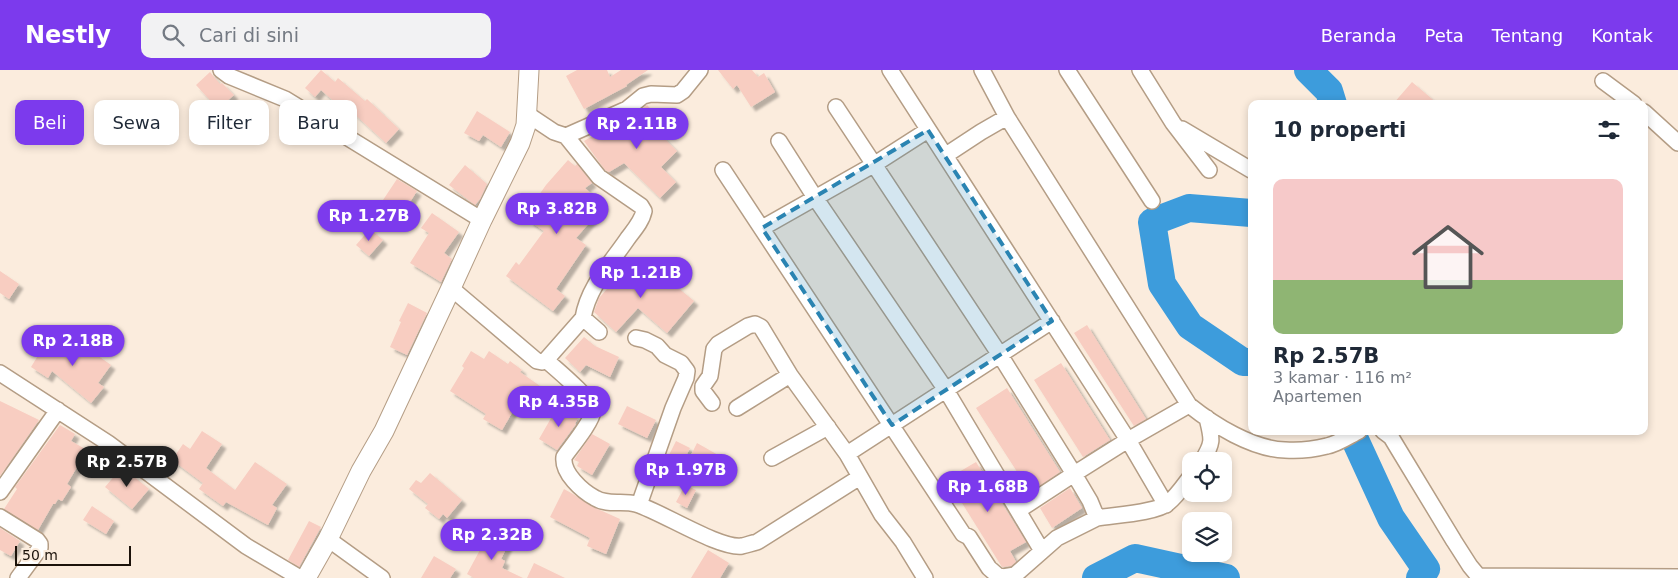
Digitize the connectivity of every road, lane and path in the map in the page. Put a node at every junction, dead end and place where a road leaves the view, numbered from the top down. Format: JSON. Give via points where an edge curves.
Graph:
{"nodes":[{"id":1,"x":221,"y":70,"type":"edge"},
{"id":2,"x":529,"y":70,"type":"edge"},
{"id":3,"x":700,"y":70,"type":"edge"},
{"id":4,"x":890,"y":70,"type":"edge"},
{"id":5,"x":982,"y":70,"type":"edge"},
{"id":6,"x":1067,"y":70,"type":"edge"},
{"id":7,"x":1140,"y":70,"type":"edge"},
{"id":8,"x":1603,"y":80,"type":"dead end"},
{"id":9,"x":1629,"y":100,"type":"edge"},
{"id":10,"x":836,"y":107,"type":"dead end"},
{"id":11,"x":527,"y":114,"type":"junction"},
{"id":12,"x":1007,"y":116,"type":"junction"},
{"id":13,"x":1648,"y":116,"type":"edge"},
{"id":14,"x":1173,"y":123,"type":"junction"},
{"id":15,"x":928,"y":130,"type":"junction"},
{"id":16,"x":566,"y":136,"type":"junction"},
{"id":17,"x":779,"y":142,"type":"dead end"},
{"id":18,"x":1678,"y":143,"type":"edge"},
{"id":19,"x":946,"y":156,"type":"junction"},
{"id":20,"x":875,"y":164,"type":"junction"},
{"id":21,"x":1248,"y":168,"type":"edge"},
{"id":22,"x":723,"y":170,"type":"dead end"},
{"id":23,"x":1209,"y":170,"type":"dead end"},
{"id":24,"x":816,"y":199,"type":"junction"},
{"id":25,"x":1152,"y":201,"type":"dead end"},
{"id":26,"x":482,"y":220,"type":"junction"},
{"id":27,"x":762,"y":228,"type":"junction"},
{"id":28,"x":452,"y":288,"type":"junction"},
{"id":29,"x":582,"y":318,"type":"junction"},
{"id":30,"x":1052,"y":321,"type":"junction"},
{"id":31,"x":600,"y":332,"type":"dead end"},
{"id":32,"x":636,"y":338,"type":"dead end"},
{"id":33,"x":1000,"y":355,"type":"junction"},
{"id":34,"x":546,"y":360,"type":"junction"},
{"id":35,"x":0,"y":373,"type":"edge"},
{"id":36,"x":790,"y":374,"type":"junction"},
{"id":37,"x":946,"y":390,"type":"junction"},
{"id":38,"x":712,"y":403,"type":"dead end"},
{"id":39,"x":1188,"y":405,"type":"junction"},
{"id":40,"x":737,"y":408,"type":"dead end"},
{"id":41,"x":58,"y":410,"type":"junction"},
{"id":42,"x":1207,"y":418,"type":"junction"},
{"id":43,"x":892,"y":425,"type":"junction"},
{"id":44,"x":828,"y":427,"type":"junction"},
{"id":45,"x":1351,"y":435,"type":"edge"},
{"id":46,"x":1389,"y":435,"type":"edge"},
{"id":47,"x":1128,"y":440,"type":"junction"},
{"id":48,"x":1208,"y":452,"type":"edge"},
{"id":49,"x":847,"y":454,"type":"junction"},
{"id":50,"x":772,"y":458,"type":"dead end"},
{"id":51,"x":1074,"y":474,"type":"junction"},
{"id":52,"x":860,"y":477,"type":"junction"},
{"id":53,"x":1182,"y":488,"type":"edge"},
{"id":54,"x":0,"y":492,"type":"edge"},
{"id":55,"x":639,"y":505,"type":"junction"},
{"id":56,"x":1166,"y":505,"type":"junction"},
{"id":57,"x":1019,"y":510,"type":"junction"},
{"id":58,"x":0,"y":517,"type":"edge"},
{"id":59,"x":1097,"y":518,"type":"junction"},
{"id":60,"x":328,"y":539,"type":"junction"},
{"id":61,"x":1042,"y":551,"type":"junction"},
{"id":62,"x":1484,"y":577,"type":"edge"},
{"id":63,"x":1678,"y":577,"type":"edge"},
{"id":64,"x":18,"y":578,"type":"edge"},
{"id":65,"x":300,"y":578,"type":"edge"},
{"id":66,"x":306,"y":578,"type":"edge"},
{"id":67,"x":382,"y":578,"type":"edge"},
{"id":68,"x":925,"y":578,"type":"edge"}],
"edges":[{"from":1,"to":26,"type":"street","via":[[285,100]]},
{"from":2,"to":11,"type":"street"},
{"from":3,"to":16,"type":"street","via":[[677,95],[643,96],[627,109]]},
{"from":4,"to":15,"type":"street"},
{"from":5,"to":12,"type":"street"},
{"from":6,"to":25,"type":"street"},
{"from":7,"to":14,"type":"street"},
{"from":8,"to":9,"type":"street"},
{"from":10,"to":20,"type":"street"},
{"from":11,"to":16,"type":"street"},
{"from":11,"to":26,"type":"street","via":[[520,143]]},
{"from":12,"to":19,"type":"street"},
{"from":12,"to":39,"type":"street"},
{"from":13,"to":18,"type":"street"},
{"from":14,"to":21,"type":"street"},
{"from":14,"to":23,"type":"street"},
{"from":15,"to":19,"type":"street"},
{"from":15,"to":20,"type":"street"},
{"from":16,"to":29,"type":"street","via":[[598,177],[641,206],[644,212],[636,228],[598,278]]},
{"from":17,"to":24,"type":"street"},
{"from":19,"to":30,"type":"street"},
{"from":20,"to":24,"type":"street"},
{"from":20,"to":33,"type":"street"},
{"from":22,"to":27,"type":"street"},
{"from":24,"to":27,"type":"street"},
{"from":24,"to":37,"type":"street"},
{"from":26,"to":28,"type":"street"},
{"from":27,"to":43,"type":"street"},
{"from":28,"to":34,"type":"street","via":[[537,360]]},
{"from":28,"to":60,"type":"street"},
{"from":29,"to":31,"type":"street"},
{"from":29,"to":34,"type":"street"},
{"from":30,"to":33,"type":"street"},
{"from":30,"to":47,"type":"street"},
{"from":32,"to":55,"type":"street","via":[[656,346],[687,371]]},
{"from":33,"to":37,"type":"street"},
{"from":33,"to":51,"type":"street"},
{"from":34,"to":55,"type":"street","via":[[584,396],[593,411],[564,457],[568,471],[582,489],[596,499]]},
{"from":35,"to":41,"type":"street"},
{"from":36,"to":38,"type":"street","via":[[761,327],[755,324],[748,326],[714,349],[710,376],[703,386]]},
{"from":36,"to":40,"type":"street"},
{"from":36,"to":44,"type":"street"},
{"from":37,"to":43,"type":"street"},
{"from":37,"to":57,"type":"street"},
{"from":39,"to":42,"type":"street"},
{"from":39,"to":47,"type":"street"},
{"from":41,"to":54,"type":"street"},
{"from":41,"to":65,"type":"street","via":[[108,443],[246,546]]},
{"from":42,"to":45,"type":"street","via":[[1241,438],[1285,450],[1329,446]]},
{"from":42,"to":48,"type":"street","via":[[1212,438]]},
{"from":43,"to":49,"type":"street"},
{"from":43,"to":61,"type":"street","via":[[988,568],[1003,577],[1015,575]]},
{"from":44,"to":49,"type":"street"},
{"from":44,"to":50,"type":"street"},
{"from":46,"to":62,"type":"street","via":[[1470,566]]},
{"from":47,"to":51,"type":"street"},
{"from":47,"to":56,"type":"street"},
{"from":49,"to":52,"type":"street"},
{"from":51,"to":57,"type":"street"},
{"from":51,"to":59,"type":"street"},
{"from":52,"to":55,"type":"street","via":[[757,542],[741,546],[722,543]]},
{"from":52,"to":68,"type":"street","via":[[882,516]]},
{"from":53,"to":56,"type":"street"},
{"from":56,"to":59,"type":"street"},
{"from":57,"to":61,"type":"street"},
{"from":58,"to":64,"type":"street","via":[[40,544]]},
{"from":59,"to":61,"type":"street","via":[[1057,538]]},
{"from":60,"to":66,"type":"street"},
{"from":60,"to":67,"type":"street"},
{"from":62,"to":63,"type":"street"}]}
